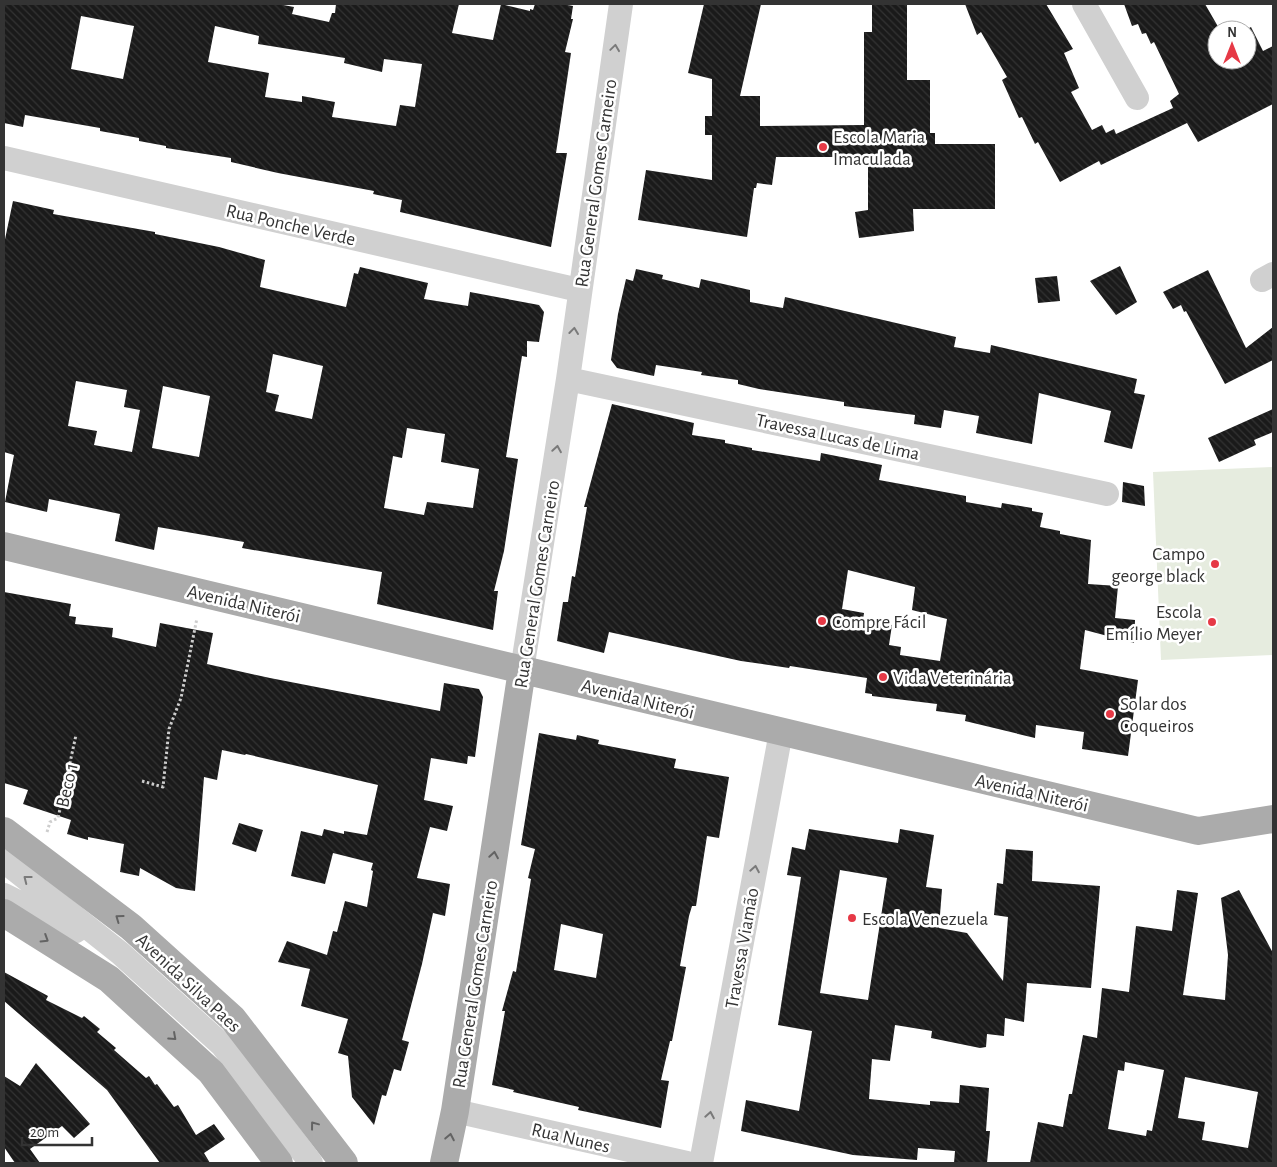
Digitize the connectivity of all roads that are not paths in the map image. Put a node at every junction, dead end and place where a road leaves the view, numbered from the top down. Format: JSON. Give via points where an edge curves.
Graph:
{"nodes":[{"id":1,"x":622,"y":4,"type":"edge"},
{"id":2,"x":1084,"y":4,"type":"edge"},
{"id":3,"x":1137,"y":98,"type":"dead end"},
{"id":4,"x":4,"y":158,"type":"edge"},
{"id":5,"x":579,"y":290,"type":"junction"},
{"id":6,"x":568,"y":379,"type":"junction"},
{"id":7,"x":1107,"y":494,"type":"dead end"},
{"id":8,"x":4,"y":546,"type":"edge"},
{"id":9,"x":522,"y":670,"type":"junction"},
{"id":10,"x":781,"y":732,"type":"junction"},
{"id":11,"x":1273,"y":819,"type":"edge"},
{"id":12,"x":4,"y":831,"type":"edge"},
{"id":13,"x":4,"y":861,"type":"edge"},
{"id":14,"x":4,"y":895,"type":"edge"},
{"id":15,"x":4,"y":913,"type":"edge"},
{"id":16,"x":120,"y":953,"type":"junction"},
{"id":17,"x":455,"y":1111,"type":"junction"},
{"id":18,"x":279,"y":1163,"type":"edge"},
{"id":19,"x":311,"y":1163,"type":"edge"},
{"id":20,"x":344,"y":1163,"type":"edge"},
{"id":21,"x":444,"y":1163,"type":"edge"},
{"id":22,"x":687,"y":1163,"type":"edge"},
{"id":23,"x":701,"y":1163,"type":"edge"}],
"edges":[{"from":5,"to":1,"type":"street","name":"Rua General Gomes Carneiro","one_way":true},
{"from":2,"to":3,"type":"street"},
{"from":4,"to":5,"type":"street","name":"Rua Ponche Verde"},
{"from":6,"to":5,"type":"street","name":"Rua General Gomes Carneiro","one_way":true},
{"from":6,"to":7,"type":"street","name":"Travessa Lucas de Lima"},
{"from":9,"to":6,"type":"street","name":"Rua General Gomes Carneiro","one_way":true},
{"from":8,"to":9,"type":"main road","name":"Avenida Niterói"},
{"from":9,"to":10,"type":"main road","name":"Avenida Niterói"},
{"from":17,"to":9,"type":"main road","name":"Rua General Gomes Carneiro","one_way":true},
{"from":10,"to":11,"type":"main road","name":"Avenida Niterói","via":[[1198,831]]},
{"from":23,"to":10,"type":"street","name":"Travessa Viamão","one_way":true},
{"from":20,"to":12,"type":"main road","name":"Avenida Silva Paes","one_way":true,"via":[[233,1019],[131,927]]},
{"from":16,"to":13,"type":"street","one_way":true},
{"from":14,"to":16,"type":"street"},
{"from":15,"to":18,"type":"main road","one_way":true,"via":[[109,979],[211,1072]]},
{"from":16,"to":19,"type":"street","via":[[222,1045]]},
{"from":21,"to":17,"type":"main road","name":"Rua General Gomes Carneiro","one_way":true},
{"from":17,"to":22,"type":"street","name":"Rua Nunes"}]}
